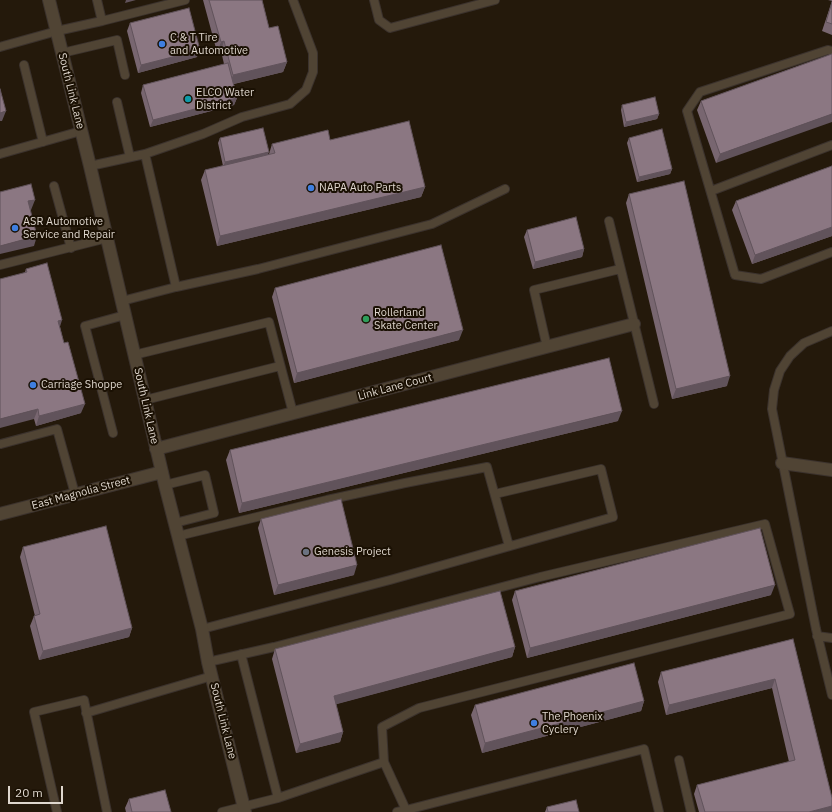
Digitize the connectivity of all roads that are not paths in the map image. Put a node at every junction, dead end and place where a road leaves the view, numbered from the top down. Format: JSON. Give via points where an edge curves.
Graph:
{"nodes":[{"id":1,"x":49,"y":0,"type":"edge"},
{"id":2,"x":97,"y":0,"type":"edge"},
{"id":3,"x":185,"y":0,"type":"edge"},
{"id":4,"x":293,"y":0,"type":"edge"},
{"id":5,"x":374,"y":0,"type":"edge"},
{"id":6,"x":496,"y":0,"type":"edge"},
{"id":7,"x":102,"y":21,"type":"junction"},
{"id":8,"x":57,"y":31,"type":"junction"},
{"id":9,"x":0,"y":47,"type":"edge"},
{"id":10,"x":832,"y":51,"type":"edge"},
{"id":11,"x":62,"y":53,"type":"junction"},
{"id":12,"x":24,"y":64,"type":"dead end"},
{"id":13,"x":125,"y":74,"type":"dead end"},
{"id":14,"x":117,"y":102,"type":"dead end"},
{"id":15,"x":81,"y":131,"type":"junction"},
{"id":16,"x":43,"y":142,"type":"junction"},
{"id":17,"x":832,"y":145,"type":"edge"},
{"id":18,"x":0,"y":154,"type":"edge"},
{"id":19,"x":145,"y":154,"type":"junction"},
{"id":20,"x":130,"y":158,"type":"junction"},
{"id":21,"x":90,"y":166,"type":"junction"},
{"id":22,"x":54,"y":186,"type":"dead end"},
{"id":23,"x":505,"y":189,"type":"dead end"},
{"id":24,"x":711,"y":191,"type":"junction"},
{"id":25,"x":609,"y":221,"type":"dead end"},
{"id":26,"x":107,"y":238,"type":"junction"},
{"id":27,"x":70,"y":248,"type":"junction"},
{"id":28,"x":832,"y":252,"type":"edge"},
{"id":29,"x":0,"y":265,"type":"edge"},
{"id":30,"x":620,"y":269,"type":"junction"},
{"id":31,"x":176,"y":287,"type":"junction"},
{"id":32,"x":122,"y":301,"type":"junction"},
{"id":33,"x":125,"y":316,"type":"junction"},
{"id":34,"x":634,"y":324,"type":"junction"},
{"id":35,"x":832,"y":331,"type":"edge"},
{"id":36,"x":547,"y":347,"type":"junction"},
{"id":37,"x":134,"y":355,"type":"junction"},
{"id":38,"x":280,"y":366,"type":"junction"},
{"id":39,"x":145,"y":400,"type":"junction"},
{"id":40,"x":654,"y":404,"type":"dead end"},
{"id":41,"x":293,"y":413,"type":"junction"},
{"id":42,"x":113,"y":433,"type":"dead end"},
{"id":43,"x":1,"y":444,"type":"dead end"},
{"id":44,"x":156,"y":449,"type":"junction"},
{"id":45,"x":782,"y":463,"type":"junction"},
{"id":46,"x":832,"y":470,"type":"edge"},
{"id":47,"x":162,"y":472,"type":"junction"},
{"id":48,"x":165,"y":485,"type":"junction"},
{"id":49,"x":75,"y":494,"type":"junction"},
{"id":50,"x":495,"y":494,"type":"junction"},
{"id":51,"x":214,"y":513,"type":"junction"},
{"id":52,"x":0,"y":514,"type":"edge"},
{"id":53,"x":175,"y":523,"type":"junction"},
{"id":54,"x":218,"y":527,"type":"junction"},
{"id":55,"x":178,"y":536,"type":"junction"},
{"id":56,"x":509,"y":546,"type":"junction"},
{"id":57,"x":202,"y":629,"type":"junction"},
{"id":58,"x":818,"y":636,"type":"junction"},
{"id":59,"x":832,"y":638,"type":"edge"},
{"id":60,"x":241,"y":654,"type":"junction"},
{"id":61,"x":208,"y":662,"type":"junction"},
{"id":62,"x":212,"y":676,"type":"junction"},
{"id":63,"x":832,"y":695,"type":"edge"},
{"id":64,"x":86,"y":713,"type":"junction"},
{"id":65,"x":678,"y":760,"type":"dead end"},
{"id":66,"x":384,"y":762,"type":"junction"},
{"id":67,"x":278,"y":798,"type":"junction"},
{"id":68,"x":245,"y":809,"type":"edge"},
{"id":69,"x":406,"y":811,"type":"edge"},
{"id":70,"x":57,"y":812,"type":"edge"},
{"id":71,"x":107,"y":812,"type":"edge"},
{"id":72,"x":222,"y":812,"type":"edge"},
{"id":73,"x":397,"y":812,"type":"edge"},
{"id":74,"x":659,"y":812,"type":"edge"},
{"id":75,"x":692,"y":812,"type":"edge"}],
"edges":[{"from":1,"to":8,"type":"street","name":"South Link Lane"},
{"from":2,"to":7,"type":"lane"},
{"from":3,"to":7,"type":"lane"},
{"from":4,"to":19,"type":"lane","via":[[313,53],[313,72],[306,90],[290,104],[242,117]]},
{"from":5,"to":6,"type":"lane","via":[[379,20],[390,28]]},
{"from":7,"to":8,"type":"lane"},
{"from":8,"to":9,"type":"lane"},
{"from":8,"to":11,"type":"street","name":"South Link Lane"},
{"from":10,"to":24,"type":"lane","via":[[828,50],[700,92],[687,111]]},
{"from":11,"to":13,"type":"lane","via":[[117,40]]},
{"from":11,"to":15,"type":"street","name":"South Link Lane"},
{"from":12,"to":16,"type":"lane"},
{"from":14,"to":20,"type":"lane"},
{"from":15,"to":16,"type":"lane"},
{"from":15,"to":21,"type":"street","name":"South Link Lane"},
{"from":16,"to":18,"type":"lane"},
{"from":17,"to":24,"type":"lane"},
{"from":19,"to":20,"type":"lane"},
{"from":19,"to":31,"type":"lane"},
{"from":20,"to":21,"type":"lane"},
{"from":21,"to":26,"type":"street","name":"South Link Lane"},
{"from":22,"to":27,"type":"lane"},
{"from":23,"to":31,"type":"lane","via":[[432,224],[258,269]]},
{"from":24,"to":28,"type":"lane","via":[[736,275],[761,279]]},
{"from":25,"to":30,"type":"lane"},
{"from":26,"to":27,"type":"lane"},
{"from":26,"to":32,"type":"street","name":"South Link Lane"},
{"from":27,"to":29,"type":"lane"},
{"from":30,"to":34,"type":"lane"},
{"from":30,"to":36,"type":"lane","via":[[534,290]]},
{"from":31,"to":32,"type":"lane"},
{"from":32,"to":33,"type":"street","name":"South Link Lane"},
{"from":33,"to":37,"type":"street","name":"South Link Lane"},
{"from":33,"to":42,"type":"lane","via":[[85,326]]},
{"from":34,"to":36,"type":"street","name":"Link Lane Court"},
{"from":34,"to":40,"type":"lane"},
{"from":35,"to":45,"type":"lane","via":[[804,343],[790,356],[780,371],[772,409]]},
{"from":36,"to":41,"type":"street","name":"Link Lane Court"},
{"from":37,"to":38,"type":"lane","via":[[269,322]]},
{"from":37,"to":39,"type":"street","name":"South Link Lane"},
{"from":38,"to":39,"type":"lane"},
{"from":38,"to":41,"type":"lane"},
{"from":39,"to":44,"type":"street","name":"South Link Lane"},
{"from":41,"to":44,"type":"street","name":"Link Lane Court"},
{"from":43,"to":49,"type":"lane","via":[[57,429]]},
{"from":44,"to":47,"type":"street","name":"South Link Lane"},
{"from":45,"to":46,"type":"street"},
{"from":45,"to":58,"type":"lane"},
{"from":47,"to":48,"type":"street","name":"South Link Lane"},
{"from":47,"to":49,"type":"street","name":"East Magnolia Street"},
{"from":48,"to":51,"type":"lane","via":[[205,475]]},
{"from":48,"to":53,"type":"street","name":"South Link Lane"},
{"from":49,"to":52,"type":"street","name":"East Magnolia Street"},
{"from":50,"to":54,"type":"lane","via":[[487,467],[327,500]]},
{"from":50,"to":56,"type":"lane"},
{"from":50,"to":56,"type":"lane","via":[[601,469],[613,517]]},
{"from":51,"to":53,"type":"lane"},
{"from":51,"to":54,"type":"lane"},
{"from":53,"to":55,"type":"street","name":"South Link Lane"},
{"from":54,"to":55,"type":"lane"},
{"from":55,"to":57,"type":"street","name":"South Link Lane"},
{"from":56,"to":57,"type":"lane"},
{"from":57,"to":61,"type":"street","name":"South Link Lane"},
{"from":58,"to":59,"type":"lane"},
{"from":58,"to":63,"type":"lane"},
{"from":60,"to":61,"type":"lane"},
{"from":60,"to":66,"type":"lane","via":[[540,577],[765,524],[790,614],[419,708],[382,727]]},
{"from":60,"to":67,"type":"lane"},
{"from":61,"to":62,"type":"street","name":"South Link Lane"},
{"from":62,"to":64,"type":"lane"},
{"from":62,"to":68,"type":"street","name":"South Link Lane"},
{"from":64,"to":70,"type":"lane","via":[[84,700],[34,712]]},
{"from":64,"to":71,"type":"lane"},
{"from":65,"to":75,"type":"lane"},
{"from":66,"to":67,"type":"lane"},
{"from":66,"to":69,"type":"lane"},
{"from":67,"to":68,"type":"lane"},
{"from":68,"to":72,"type":"lane"},
{"from":69,"to":73,"type":"lane"},
{"from":69,"to":74,"type":"lane","via":[[644,749]]}]}
